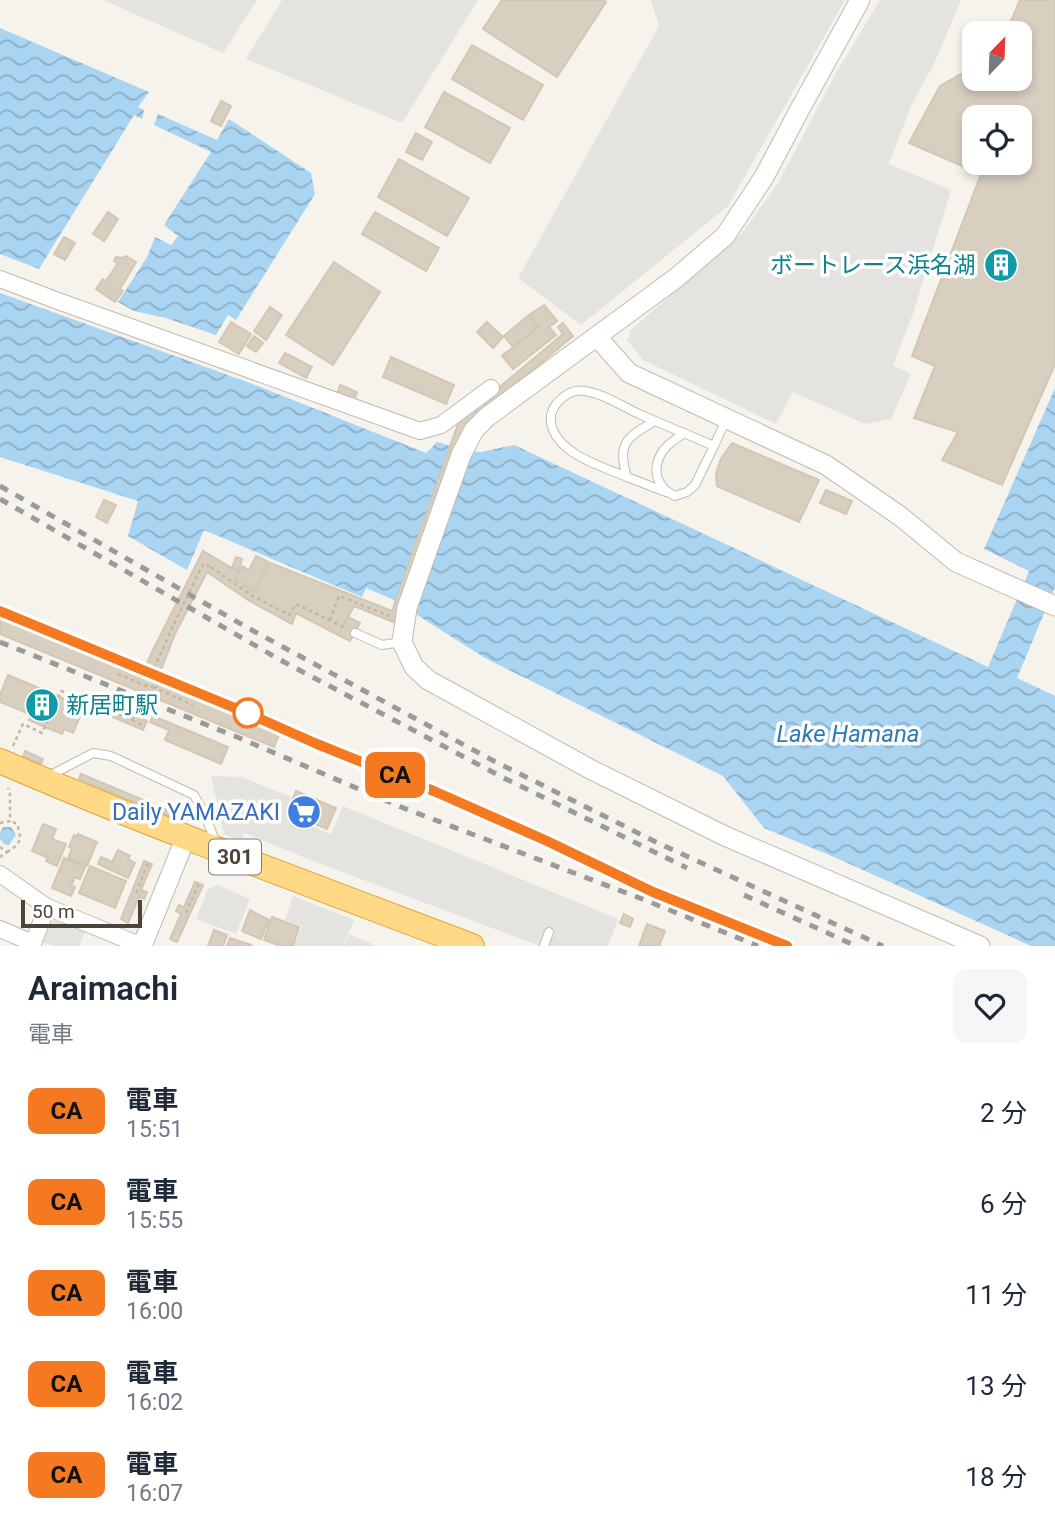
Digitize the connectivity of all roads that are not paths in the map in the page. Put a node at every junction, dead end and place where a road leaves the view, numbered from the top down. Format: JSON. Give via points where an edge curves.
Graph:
{"nodes":[{"id":1,"x":860,"y":0,"type":"edge"},
{"id":2,"x":0,"y":279,"type":"edge"},
{"id":3,"x":597,"y":337,"type":"junction"},
{"id":4,"x":491,"y":388,"type":"dead end"},
{"id":5,"x":727,"y":418,"type":"junction"},
{"id":6,"x":655,"y":421,"type":"junction"},
{"id":7,"x":684,"y":433,"type":"junction"},
{"id":8,"x":714,"y":446,"type":"junction"},
{"id":9,"x":626,"y":477,"type":"junction"},
{"id":10,"x":666,"y":492,"type":"junction"},
{"id":11,"x":1053,"y":605,"type":"edge"},
{"id":12,"x":355,"y":633,"type":"road end"},
{"id":13,"x":402,"y":642,"type":"junction"},
{"id":14,"x":4,"y":770,"type":"edge"},
{"id":15,"x":41,"y":780,"type":"junction"},
{"id":16,"x":186,"y":837,"type":"junction"},
{"id":17,"x":219,"y":851,"type":"junction"},
{"id":18,"x":0,"y":874,"type":"edge"},
{"id":19,"x":47,"y":907,"type":"junction"},
{"id":20,"x":0,"y":929,"type":"edge"},
{"id":21,"x":550,"y":932,"type":"dead end"},
{"id":22,"x":33,"y":944,"type":"edge"},
{"id":23,"x":142,"y":946,"type":"edge"},
{"id":24,"x":472,"y":946,"type":"edge"},
{"id":25,"x":544,"y":946,"type":"edge"},
{"id":26,"x":980,"y":946,"type":"edge"}],
"edges":[{"from":1,"to":3,"type":"street","via":[[764,177],[725,236]]},
{"from":2,"to":4,"type":"street","via":[[420,431],[441,425]]},
{"from":3,"to":5,"type":"street","via":[[629,373]]},
{"from":3,"to":13,"type":"street","via":[[474,430],[401,609]]},
{"from":5,"to":8,"type":"lane"},
{"from":5,"to":11,"type":"street","via":[[826,466],[900,516],[956,562]]},
{"from":6,"to":7,"type":"lane"},
{"from":6,"to":9,"type":"lane","via":[[627,439]]},
{"from":6,"to":9,"type":"lane","via":[[583,390],[565,395],[553,409],[552,428],[563,446]]},
{"from":7,"to":8,"type":"lane"},
{"from":7,"to":10,"type":"lane","via":[[662,451],[657,465]]},
{"from":8,"to":10,"type":"lane","via":[[695,485],[675,496]]},
{"from":9,"to":10,"type":"lane"},
{"from":12,"to":13,"type":"lane","via":[[382,645]]},
{"from":13,"to":26,"type":"street","via":[[414,667],[428,680],[590,769],[725,836]]},
{"from":14,"to":15,"type":"highway","number":"301"},
{"from":15,"to":16,"type":"highway","number":"301"},
{"from":15,"to":17,"type":"lane","via":[[93,753],[111,756],[194,795]]},
{"from":16,"to":17,"type":"highway","number":"301"},
{"from":16,"to":23,"type":"street"},
{"from":17,"to":24,"type":"highway","number":"301"},
{"from":18,"to":19,"type":"street"},
{"from":19,"to":22,"type":"street"},
{"from":19,"to":23,"type":"street"},
{"from":20,"to":22,"type":"street"},
{"from":21,"to":25,"type":"lane"}]}
